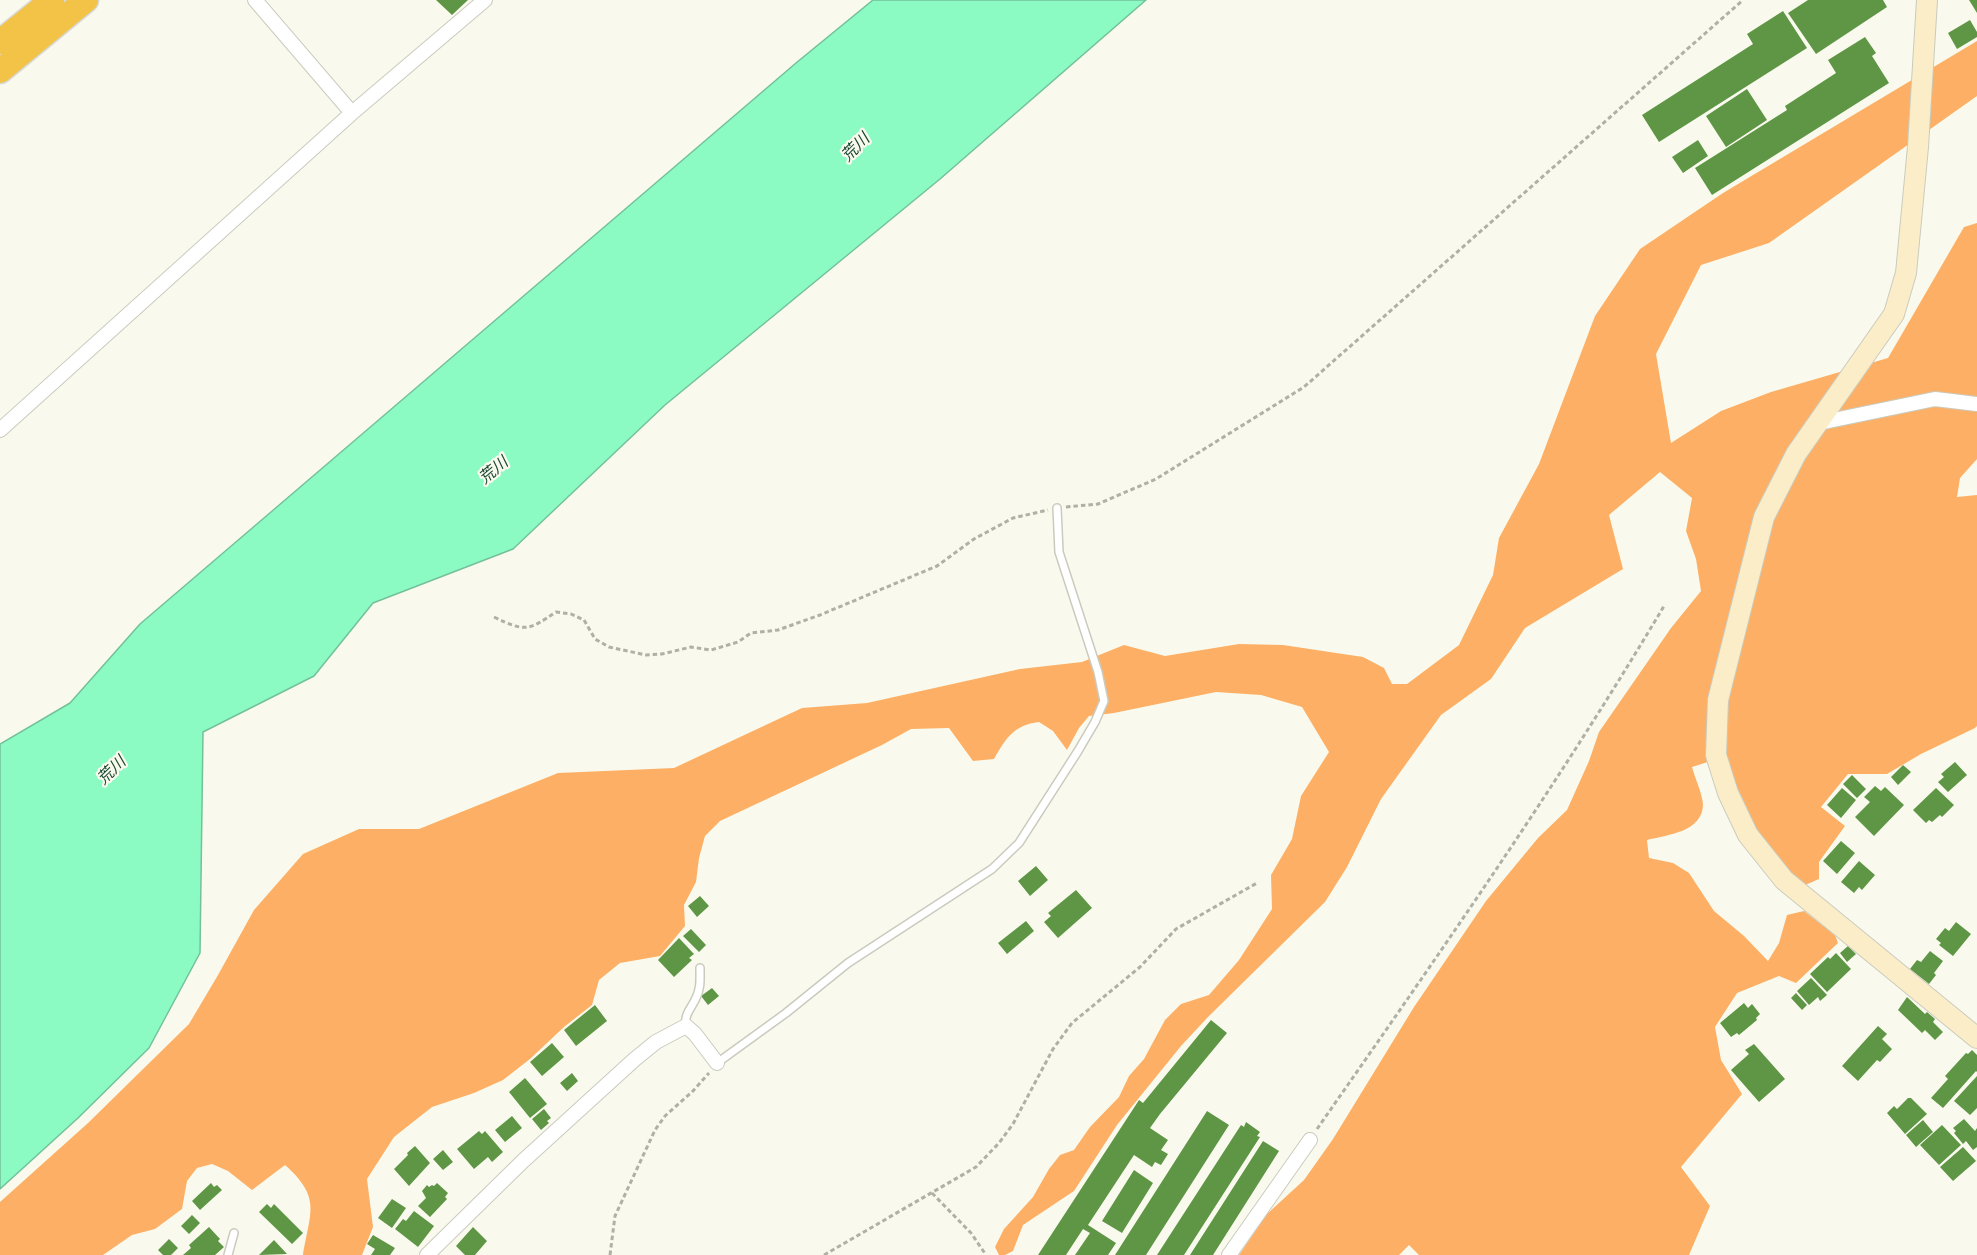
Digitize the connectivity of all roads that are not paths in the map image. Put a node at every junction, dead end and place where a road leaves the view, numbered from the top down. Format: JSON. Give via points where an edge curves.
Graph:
{"nodes":[{"id":1,"x":52,"y":0,"type":"edge"},
{"id":2,"x":86,"y":0,"type":"edge"},
{"id":3,"x":255,"y":0,"type":"edge"},
{"id":4,"x":485,"y":0,"type":"edge"},
{"id":5,"x":1927,"y":0,"type":"edge"},
{"id":6,"x":0,"y":42,"type":"edge"},
{"id":7,"x":0,"y":70,"type":"edge"},
{"id":8,"x":352,"y":113,"type":"junction"},
{"id":9,"x":1977,"y":404,"type":"edge"},
{"id":10,"x":1819,"y":423,"type":"junction"},
{"id":11,"x":0,"y":430,"type":"edge"},
{"id":12,"x":1057,"y":508,"type":"road end"},
{"id":13,"x":699,"y":968,"type":"dead end"},
{"id":14,"x":686,"y":1026,"type":"junction"},
{"id":15,"x":1977,"y":1038,"type":"edge"},
{"id":16,"x":717,"y":1063,"type":"joint"},
{"id":17,"x":1310,"y":1140,"type":"road end"},
{"id":18,"x":234,"y":1233,"type":"dead end"},
{"id":19,"x":228,"y":1255,"type":"edge"},
{"id":20,"x":427,"y":1255,"type":"edge"},
{"id":21,"x":1229,"y":1255,"type":"edge"}],
"edges":[{"from":1,"to":6,"type":"highway"},
{"from":2,"to":7,"type":"highway"},
{"from":3,"to":8,"type":"street"},
{"from":4,"to":8,"type":"street"},
{"from":5,"to":10,"type":"street","via":[[1906,273],[1894,314]]},
{"from":8,"to":11,"type":"street"},
{"from":9,"to":10,"type":"street","via":[[1935,399]]},
{"from":10,"to":15,"type":"street","via":[[1796,454],[1764,517],[1718,700],[1716,755],[1748,835],[1784,880]]},
{"from":12,"to":16,"type":"lane","via":[[1059,552],[1104,701],[1078,751],[1019,843],[992,869],[848,963]]},
{"from":13,"to":14,"type":"lane","via":[[701,983],[685,1017]]},
{"from":14,"to":16,"type":"street"},
{"from":14,"to":20,"type":"street","via":[[635,1059]]},
{"from":17,"to":21,"type":"street"},
{"from":18,"to":19,"type":"lane"}]}
